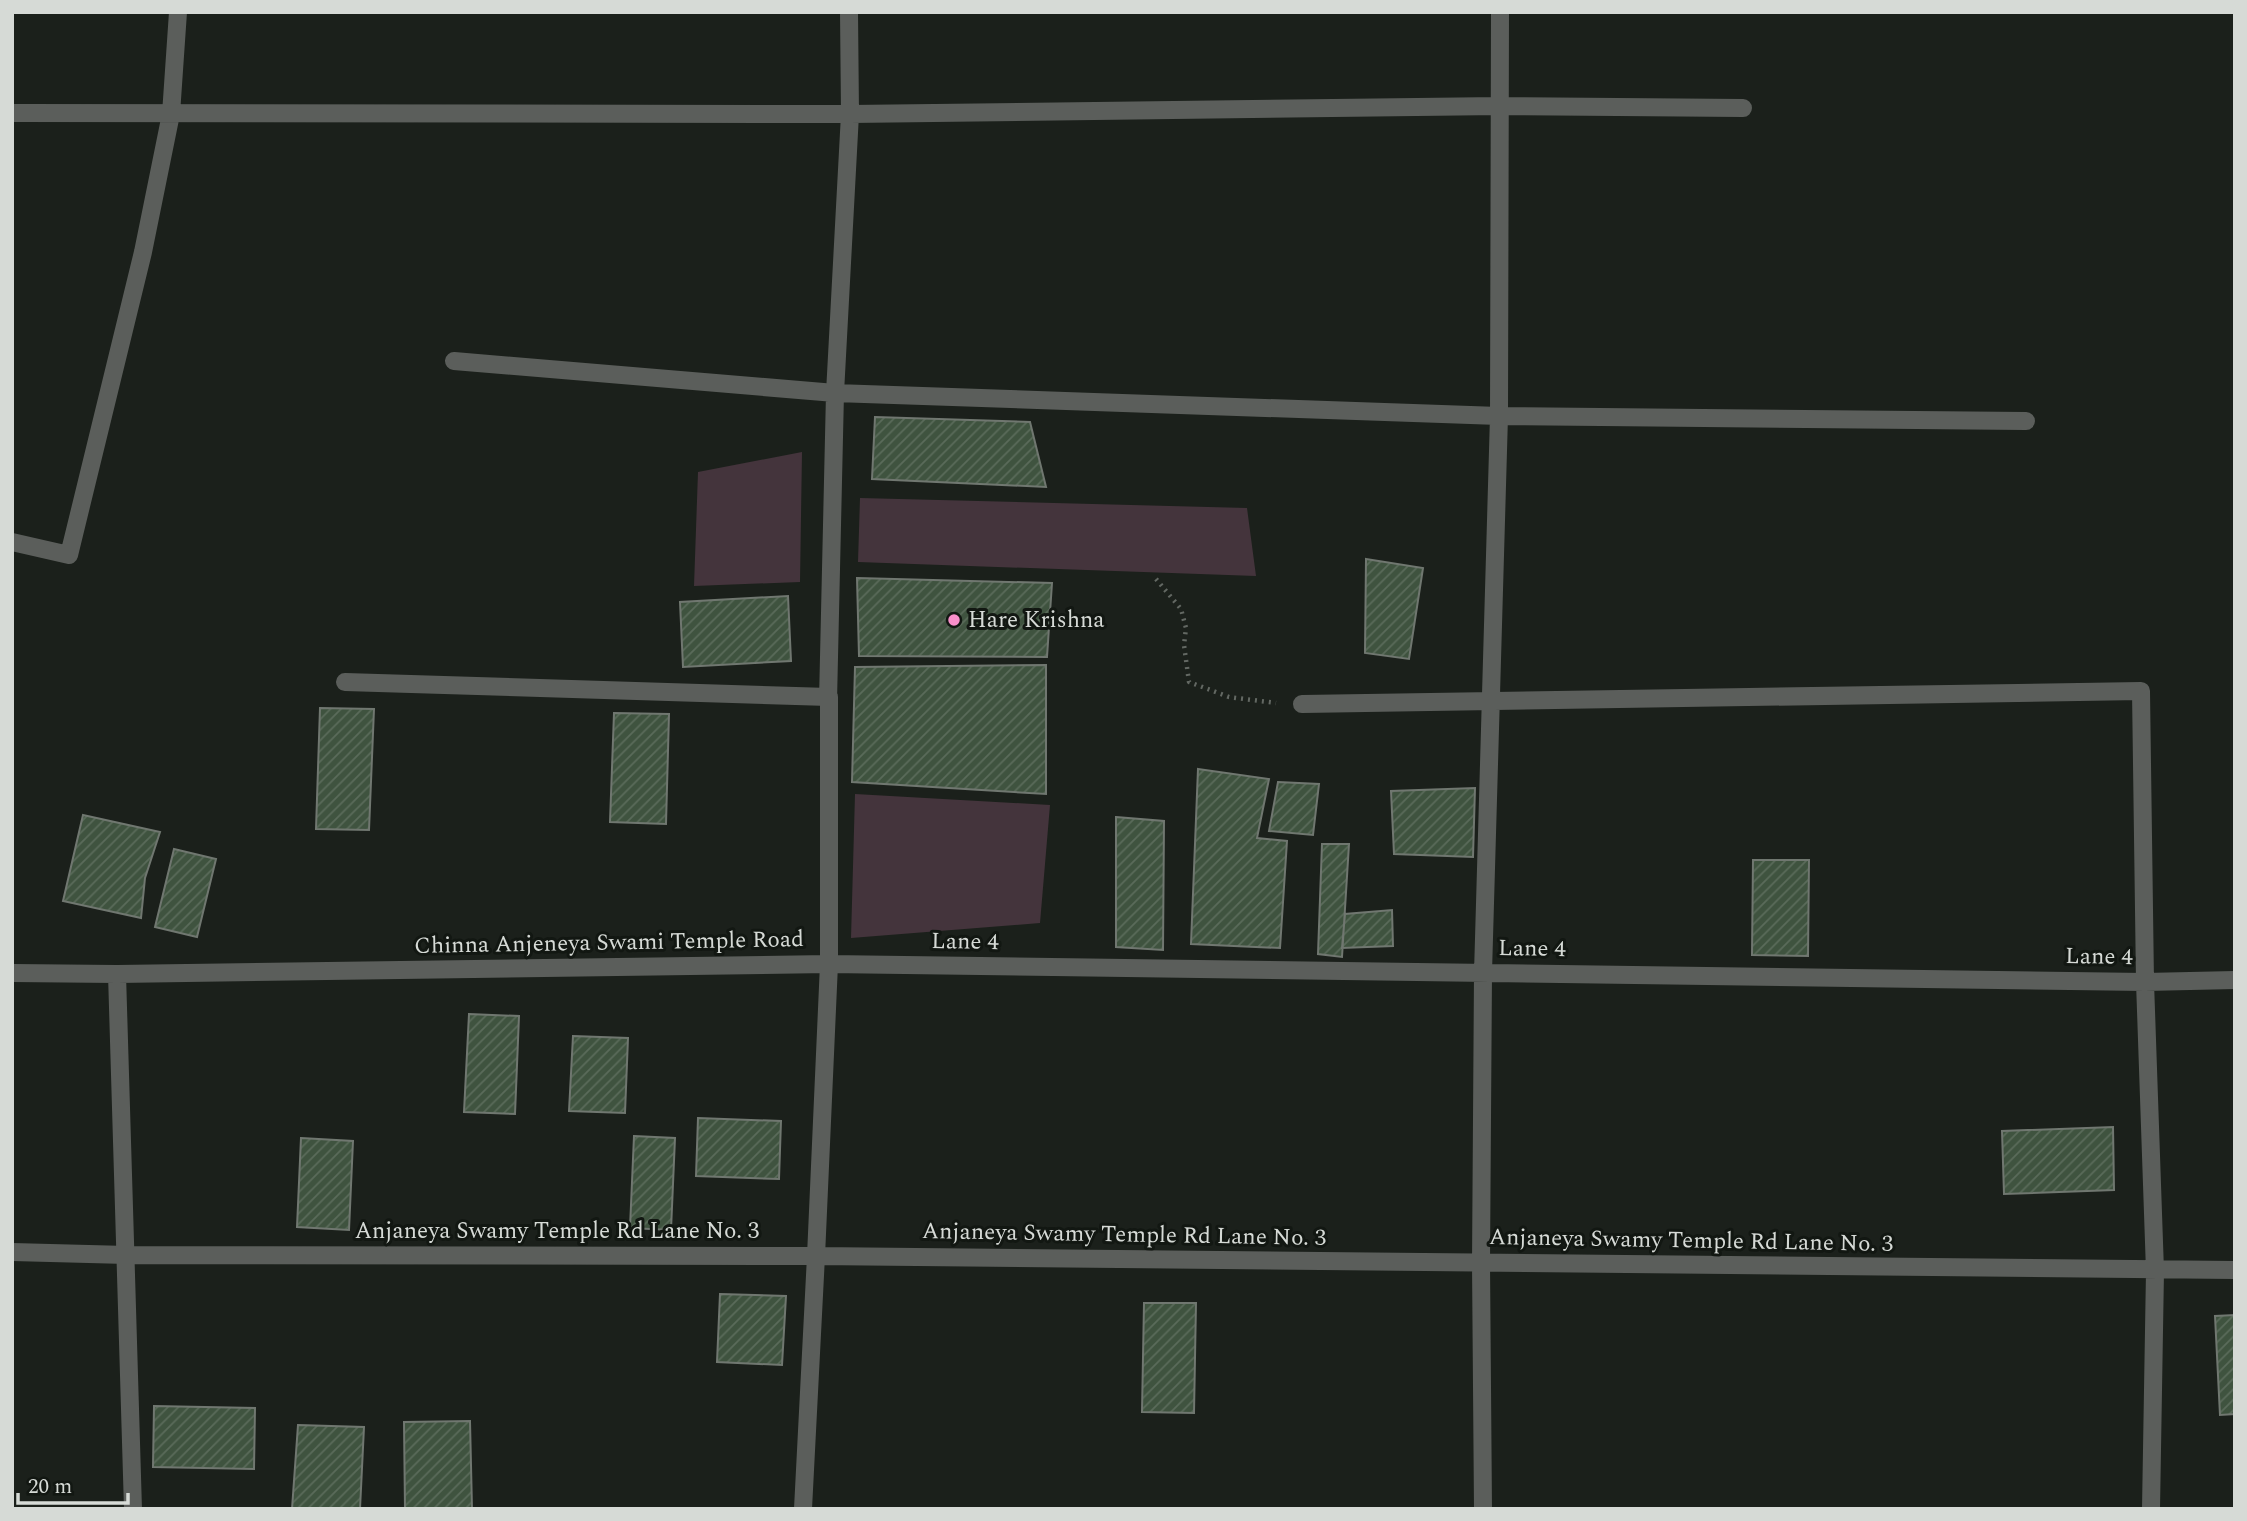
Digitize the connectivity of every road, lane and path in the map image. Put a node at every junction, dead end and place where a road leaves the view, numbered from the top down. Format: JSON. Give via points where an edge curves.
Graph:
{"nodes":[{"id":1,"x":178,"y":12,"type":"edge"},
{"id":2,"x":849,"y":12,"type":"edge"},
{"id":3,"x":1500,"y":12,"type":"edge"},
{"id":4,"x":1500,"y":106,"type":"junction"},
{"id":5,"x":1743,"y":108,"type":"dead end"},
{"id":6,"x":12,"y":113,"type":"edge"},
{"id":7,"x":171,"y":114,"type":"junction"},
{"id":8,"x":850,"y":114,"type":"junction"},
{"id":9,"x":454,"y":360,"type":"dead end"},
{"id":10,"x":835,"y":393,"type":"junction"},
{"id":11,"x":1499,"y":416,"type":"junction"},
{"id":12,"x":2026,"y":421,"type":"dead end"},
{"id":13,"x":12,"y":542,"type":"edge"},
{"id":14,"x":1156,"y":579,"type":"dead end"},
{"id":15,"x":345,"y":682,"type":"dead end"},
{"id":16,"x":828,"y":701,"type":"junction"},
{"id":17,"x":1492,"y":702,"type":"junction"},
{"id":18,"x":1278,"y":704,"type":"dead end"},
{"id":19,"x":1302,"y":705,"type":"dead end"},
{"id":20,"x":829,"y":964,"type":"junction"},
{"id":21,"x":12,"y":973,"type":"edge"},
{"id":22,"x":1483,"y":973,"type":"junction"},
{"id":23,"x":117,"y":974,"type":"junction"},
{"id":24,"x":2235,"y":980,"type":"edge"},
{"id":25,"x":2145,"y":982,"type":"junction"},
{"id":26,"x":12,"y":1252,"type":"edge"},
{"id":27,"x":127,"y":1255,"type":"junction"},
{"id":28,"x":817,"y":1256,"type":"junction"},
{"id":29,"x":1481,"y":1263,"type":"junction"},
{"id":30,"x":2235,"y":1270,"type":"edge"},
{"id":31,"x":2155,"y":1271,"type":"junction"},
{"id":32,"x":134,"y":1509,"type":"edge"},
{"id":33,"x":803,"y":1509,"type":"edge"},
{"id":34,"x":1483,"y":1509,"type":"edge"},
{"id":35,"x":2151,"y":1509,"type":"edge"}],
"edges":[{"from":1,"to":7,"type":"street"},
{"from":2,"to":8,"type":"street"},
{"from":3,"to":4,"type":"street"},
{"from":4,"to":5,"type":"street"},
{"from":4,"to":8,"type":"street"},
{"from":4,"to":11,"type":"street"},
{"from":6,"to":7,"type":"street"},
{"from":7,"to":8,"type":"street"},
{"from":7,"to":13,"type":"street","via":[[143,252],[69,555]]},
{"from":8,"to":10,"type":"street"},
{"from":9,"to":10,"type":"street"},
{"from":10,"to":11,"type":"street"},
{"from":10,"to":16,"type":"street"},
{"from":11,"to":12,"type":"street"},
{"from":11,"to":17,"type":"street"},
{"from":14,"to":18,"type":"path","via":[[1181,609],[1189,682],[1229,697]]},
{"from":15,"to":16,"type":"street","via":[[829,697]]},
{"from":16,"to":20,"type":"street"},
{"from":17,"to":19,"type":"street"},
{"from":17,"to":22,"type":"street"},
{"from":17,"to":25,"type":"street","via":[[2141,691]]},
{"from":20,"to":22,"type":"street","name":"Lane 4"},
{"from":20,"to":23,"type":"street","name":"Chinna Anjeneya Swami Temple Road"},
{"from":20,"to":28,"type":"street","name":"Chinna Anjeneya Swami Temple Road"},
{"from":21,"to":23,"type":"street","name":"Chinna Anjeneya Swami Temple Road"},
{"from":22,"to":25,"type":"street","name":"Lane 4"},
{"from":22,"to":29,"type":"street"},
{"from":23,"to":27,"type":"street"},
{"from":24,"to":25,"type":"street","name":"Lane 4"},
{"from":25,"to":31,"type":"street"},
{"from":26,"to":27,"type":"street","name":"Anjaneya Swamy Temple Rd Lane No. 3"},
{"from":27,"to":28,"type":"street","name":"Anjaneya Swamy Temple Rd Lane No. 3"},
{"from":27,"to":32,"type":"street"},
{"from":28,"to":29,"type":"street","name":"Anjaneya Swamy Temple Rd Lane No. 3"},
{"from":28,"to":33,"type":"street","name":"Chinna Anjeneya Swami Temple Road"},
{"from":29,"to":31,"type":"street","name":"Anjaneya Swamy Temple Rd Lane No. 3"},
{"from":29,"to":34,"type":"street"},
{"from":30,"to":31,"type":"street","name":"Anjaneya Swamy Temple Rd Lane No. 3"},
{"from":31,"to":35,"type":"street"}]}
